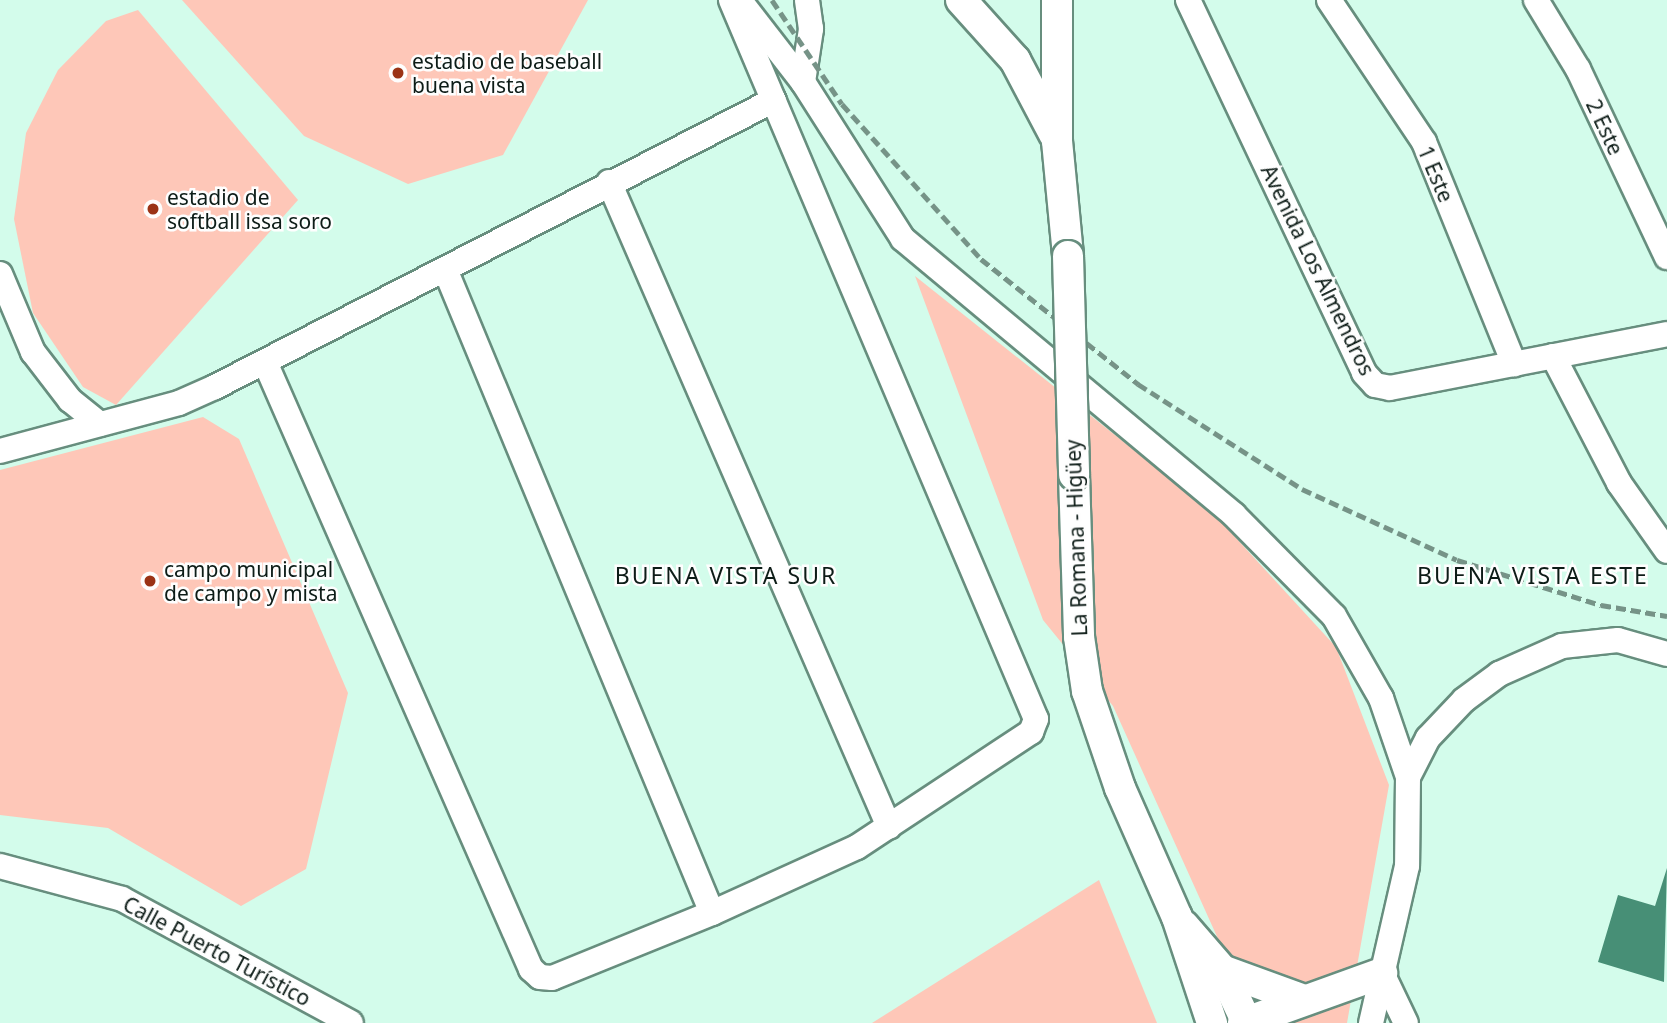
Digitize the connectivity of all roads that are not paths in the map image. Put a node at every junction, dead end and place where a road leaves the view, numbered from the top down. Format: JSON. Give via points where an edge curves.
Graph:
{"nodes":[{"id":1,"x":731,"y":0,"type":"edge"},
{"id":2,"x":739,"y":0,"type":"edge"},
{"id":3,"x":807,"y":0,"type":"edge"},
{"id":4,"x":961,"y":0,"type":"edge"},
{"id":5,"x":1057,"y":0,"type":"edge"},
{"id":6,"x":1188,"y":0,"type":"edge"},
{"id":7,"x":1329,"y":0,"type":"edge"},
{"id":8,"x":1536,"y":0,"type":"edge"},
{"id":9,"x":803,"y":82,"type":"junction"},
{"id":10,"x":774,"y":100,"type":"junction"},
{"id":11,"x":1057,"y":141,"type":"junction"},
{"id":12,"x":609,"y":182,"type":"junction"},
{"id":13,"x":1667,"y":257,"type":"edge"},
{"id":14,"x":445,"y":269,"type":"junction"},
{"id":15,"x":0,"y":274,"type":"edge"},
{"id":16,"x":1667,"y":334,"type":"edge"},
{"id":17,"x":1553,"y":356,"type":"junction"},
{"id":18,"x":265,"y":362,"type":"junction"},
{"id":19,"x":1514,"y":364,"type":"junction"},
{"id":20,"x":100,"y":424,"type":"junction"},
{"id":21,"x":0,"y":451,"type":"edge"},
{"id":22,"x":1667,"y":551,"type":"edge"},
{"id":23,"x":1667,"y":654,"type":"edge"},
{"id":24,"x":1408,"y":777,"type":"junction"},
{"id":25,"x":889,"y":827,"type":"junction"},
{"id":26,"x":0,"y":866,"type":"edge"},
{"id":27,"x":712,"y":913,"type":"junction"},
{"id":28,"x":1177,"y":918,"type":"junction"},
{"id":29,"x":1222,"y":970,"type":"junction"},
{"id":30,"x":1382,"y":973,"type":"junction"},
{"id":31,"x":1304,"y":1000,"type":"junction"},
{"id":32,"x":351,"y":1023,"type":"edge"},
{"id":33,"x":1212,"y":1023,"type":"edge"},
{"id":34,"x":1245,"y":1023,"type":"edge"},
{"id":35,"x":1371,"y":1023,"type":"edge"},
{"id":36,"x":1406,"y":1023,"type":"edge"}],
"edges":[{"from":1,"to":10,"type":"street"},
{"from":2,"to":9,"type":"street"},
{"from":3,"to":9,"type":"street","via":[[811,29]]},
{"from":4,"to":11,"type":"main road","name":"La Romana - Higüey","via":[[1015,60]]},
{"from":5,"to":11,"type":"main road","name":"La Romana - Higüey"},
{"from":6,"to":19,"type":"street","name":"Avenida Los Almendros","via":[[1364,373],[1375,384],[1390,388]]},
{"from":7,"to":19,"type":"street","name":"1 Este","via":[[1424,142]]},
{"from":8,"to":13,"type":"street","name":"2 Este","via":[[1578,69]]},
{"from":9,"to":24,"type":"street","via":[[903,239],[1234,516],[1334,616],[1381,698]]},
{"from":10,"to":12,"type":"street"},
{"from":10,"to":25,"type":"street","via":[[1036,719],[1031,732]]},
{"from":11,"to":28,"type":"main road","name":"La Romana - Higüey","bridge":true,"via":[[1068,256],[1079,637],[1087,691],[1121,788]]},
{"from":12,"to":14,"type":"street"},
{"from":12,"to":25,"type":"street"},
{"from":14,"to":18,"type":"street"},
{"from":14,"to":27,"type":"street"},
{"from":15,"to":20,"type":"street","via":[[33,352],[70,400]]},
{"from":16,"to":17,"type":"street","name":"Avenida Los Almendros"},
{"from":17,"to":19,"type":"street","name":"Avenida Los Almendros"},
{"from":17,"to":22,"type":"street","via":[[1619,483]]},
{"from":18,"to":20,"type":"street","via":[[179,403]]},
{"from":18,"to":27,"type":"street","via":[[531,969],[552,978]]},
{"from":20,"to":21,"type":"street"},
{"from":23,"to":24,"type":"street","via":[[1618,640],[1562,646],[1499,674],[1464,700],[1428,738]]},
{"from":24,"to":30,"type":"street","via":[[1407,866]]},
{"from":25,"to":27,"type":"street"},
{"from":26,"to":32,"type":"street","name":"Calle Puerto Turístico","via":[[122,899]]},
{"from":28,"to":29,"type":"main road","name":"La Romana - Higüey"},
{"from":28,"to":33,"type":"main road","name":"La Romana - Higüey"},
{"from":29,"to":31,"type":"main road"},
{"from":29,"to":34,"type":"main road","name":"La Romana - Higüey"},
{"from":30,"to":31,"type":"main road"},
{"from":30,"to":35,"type":"street"},
{"from":30,"to":36,"type":"street"},
{"from":31,"to":34,"type":"main road"}]}
